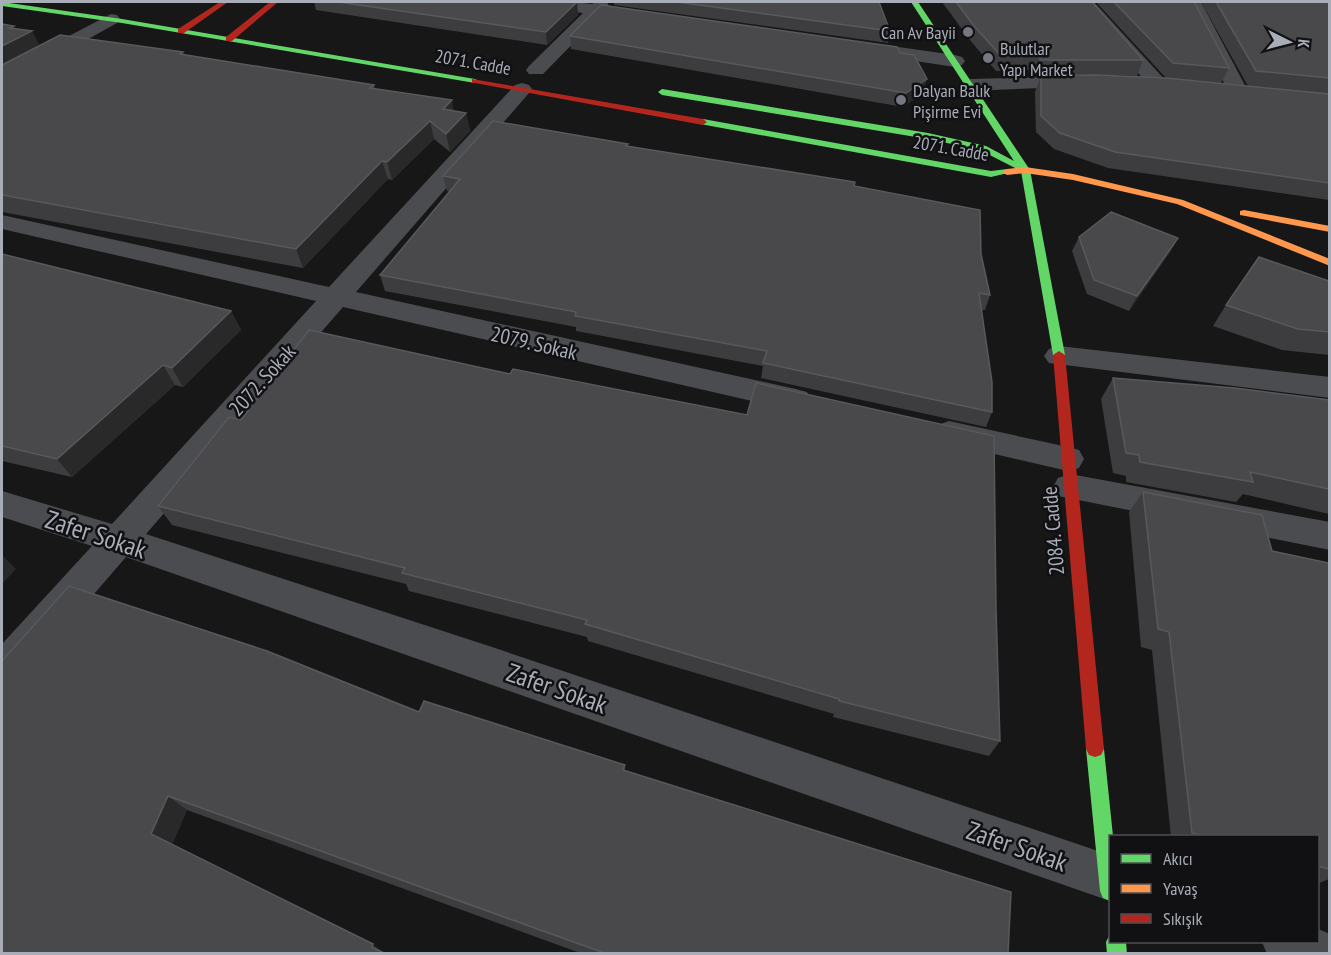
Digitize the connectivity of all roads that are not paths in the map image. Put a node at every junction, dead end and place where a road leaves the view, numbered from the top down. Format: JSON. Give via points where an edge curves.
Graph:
{"nodes":[{"id":1,"x":224,"y":2,"type":"edge"},
{"id":2,"x":274,"y":2,"type":"edge"},
{"id":3,"x":541,"y":2,"type":"edge"},
{"id":4,"x":915,"y":2,"type":"edge"},
{"id":5,"x":1084,"y":2,"type":"edge"},
{"id":6,"x":1192,"y":2,"type":"edge"},
{"id":7,"x":2,"y":4,"type":"edge"},
{"id":8,"x":601,"y":5,"type":"edge"},
{"id":9,"x":179,"y":14,"type":"dead end"},
{"id":10,"x":203,"y":17,"type":"junction"},
{"id":11,"x":654,"y":18,"type":"edge"},
{"id":12,"x":111,"y":19,"type":"junction"},
{"id":13,"x":250,"y":23,"type":"junction"},
{"id":14,"x":271,"y":27,"type":"dead end"},
{"id":15,"x":181,"y":32,"type":"junction"},
{"id":16,"x":229,"y":39,"type":"junction"},
{"id":17,"x":839,"y":44,"type":"edge"},
{"id":18,"x":955,"y":61,"type":"junction"},
{"id":19,"x":531,"y":75,"type":"junction"},
{"id":20,"x":2,"y":79,"type":"edge"},
{"id":21,"x":1101,"y":82,"type":"edge"},
{"id":22,"x":1136,"y":84,"type":"edge"},
{"id":23,"x":971,"y":85,"type":"junction"},
{"id":24,"x":1160,"y":85,"type":"junction"},
{"id":25,"x":1182,"y":87,"type":"edge"},
{"id":26,"x":651,"y":90,"type":"dead end"},
{"id":27,"x":1216,"y":90,"type":"edge"},
{"id":28,"x":1239,"y":93,"type":"junction"},
{"id":29,"x":1262,"y":95,"type":"edge"},
{"id":30,"x":1025,"y":170,"type":"junction"},
{"id":31,"x":1180,"y":202,"type":"junction"},
{"id":32,"x":2,"y":222,"type":"edge"},
{"id":33,"x":1329,"y":228,"type":"edge"},
{"id":34,"x":1329,"y":263,"type":"edge"},
{"id":35,"x":336,"y":298,"type":"junction"},
{"id":36,"x":1059,"y":356,"type":"junction"},
{"id":37,"x":1329,"y":388,"type":"edge"},
{"id":38,"x":826,"y":406,"type":"edge"},
{"id":39,"x":918,"y":427,"type":"edge"},
{"id":40,"x":1069,"y":473,"type":"junction"},
{"id":41,"x":2,"y":504,"type":"edge"},
{"id":42,"x":1329,"y":536,"type":"edge"},
{"id":43,"x":119,"y":540,"type":"junction"},
{"id":44,"x":2,"y":671,"type":"edge"},
{"id":45,"x":1109,"y":872,"type":"edge"},
{"id":46,"x":1109,"y":882,"type":"edge"},
{"id":47,"x":1289,"y":943,"type":"edge"},
{"id":48,"x":1319,"y":954,"type":"edge"}],
"edges":[{"from":1,"to":10,"type":"street"},
{"from":2,"to":13,"type":"street"},
{"from":3,"to":8,"type":"street"},
{"from":4,"to":18,"type":"street"},
{"from":5,"to":24,"type":"street"},
{"from":6,"to":28,"type":"street"},
{"from":7,"to":12,"type":"street","name":"2071. Cadde"},
{"from":8,"to":11,"type":"street"},
{"from":8,"to":19,"type":"street","name":"2072. Sokak"},
{"from":9,"to":10,"type":"street"},
{"from":10,"to":13,"type":"street"},
{"from":10,"to":15,"type":"street"},
{"from":12,"to":15,"type":"street","name":"2071. Cadde"},
{"from":12,"to":20,"type":"street"},
{"from":13,"to":14,"type":"street"},
{"from":13,"to":16,"type":"street"},
{"from":15,"to":16,"type":"street","name":"2071. Cadde"},
{"from":16,"to":19,"type":"street","name":"2071. Cadde"},
{"from":17,"to":18,"type":"street"},
{"from":18,"to":23,"type":"street"},
{"from":19,"to":30,"type":"street","name":"2071. Cadde","via":[[991,174]]},
{"from":19,"to":35,"type":"street","name":"2072. Sokak"},
{"from":21,"to":23,"type":"street"},
{"from":22,"to":24,"type":"street"},
{"from":23,"to":30,"type":"street"},
{"from":24,"to":25,"type":"street"},
{"from":26,"to":30,"type":"street","name":"2071. Cadde","via":[[928,136],[983,148]]},
{"from":27,"to":28,"type":"street"},
{"from":28,"to":29,"type":"street"},
{"from":30,"to":31,"type":"street"},
{"from":30,"to":36,"type":"street","name":"2084. Cadde"},
{"from":31,"to":33,"type":"street"},
{"from":31,"to":34,"type":"street"},
{"from":32,"to":35,"type":"street","name":"2079. Sokak"},
{"from":35,"to":38,"type":"street","name":"2079. Sokak"},
{"from":35,"to":43,"type":"street","name":"2072. Sokak"},
{"from":36,"to":37,"type":"street"},
{"from":36,"to":40,"type":"street","name":"2084. Cadde"},
{"from":39,"to":40,"type":"street"},
{"from":40,"to":42,"type":"street"},
{"from":40,"to":45,"type":"street","name":"2084. Cadde"},
{"from":41,"to":43,"type":"street","name":"Zafer Sokak"},
{"from":43,"to":44,"type":"street","name":"2072. Sokak"},
{"from":43,"to":46,"type":"street","name":"Zafer Sokak","via":[[492,665]]},
{"from":47,"to":48,"type":"street"}]}
